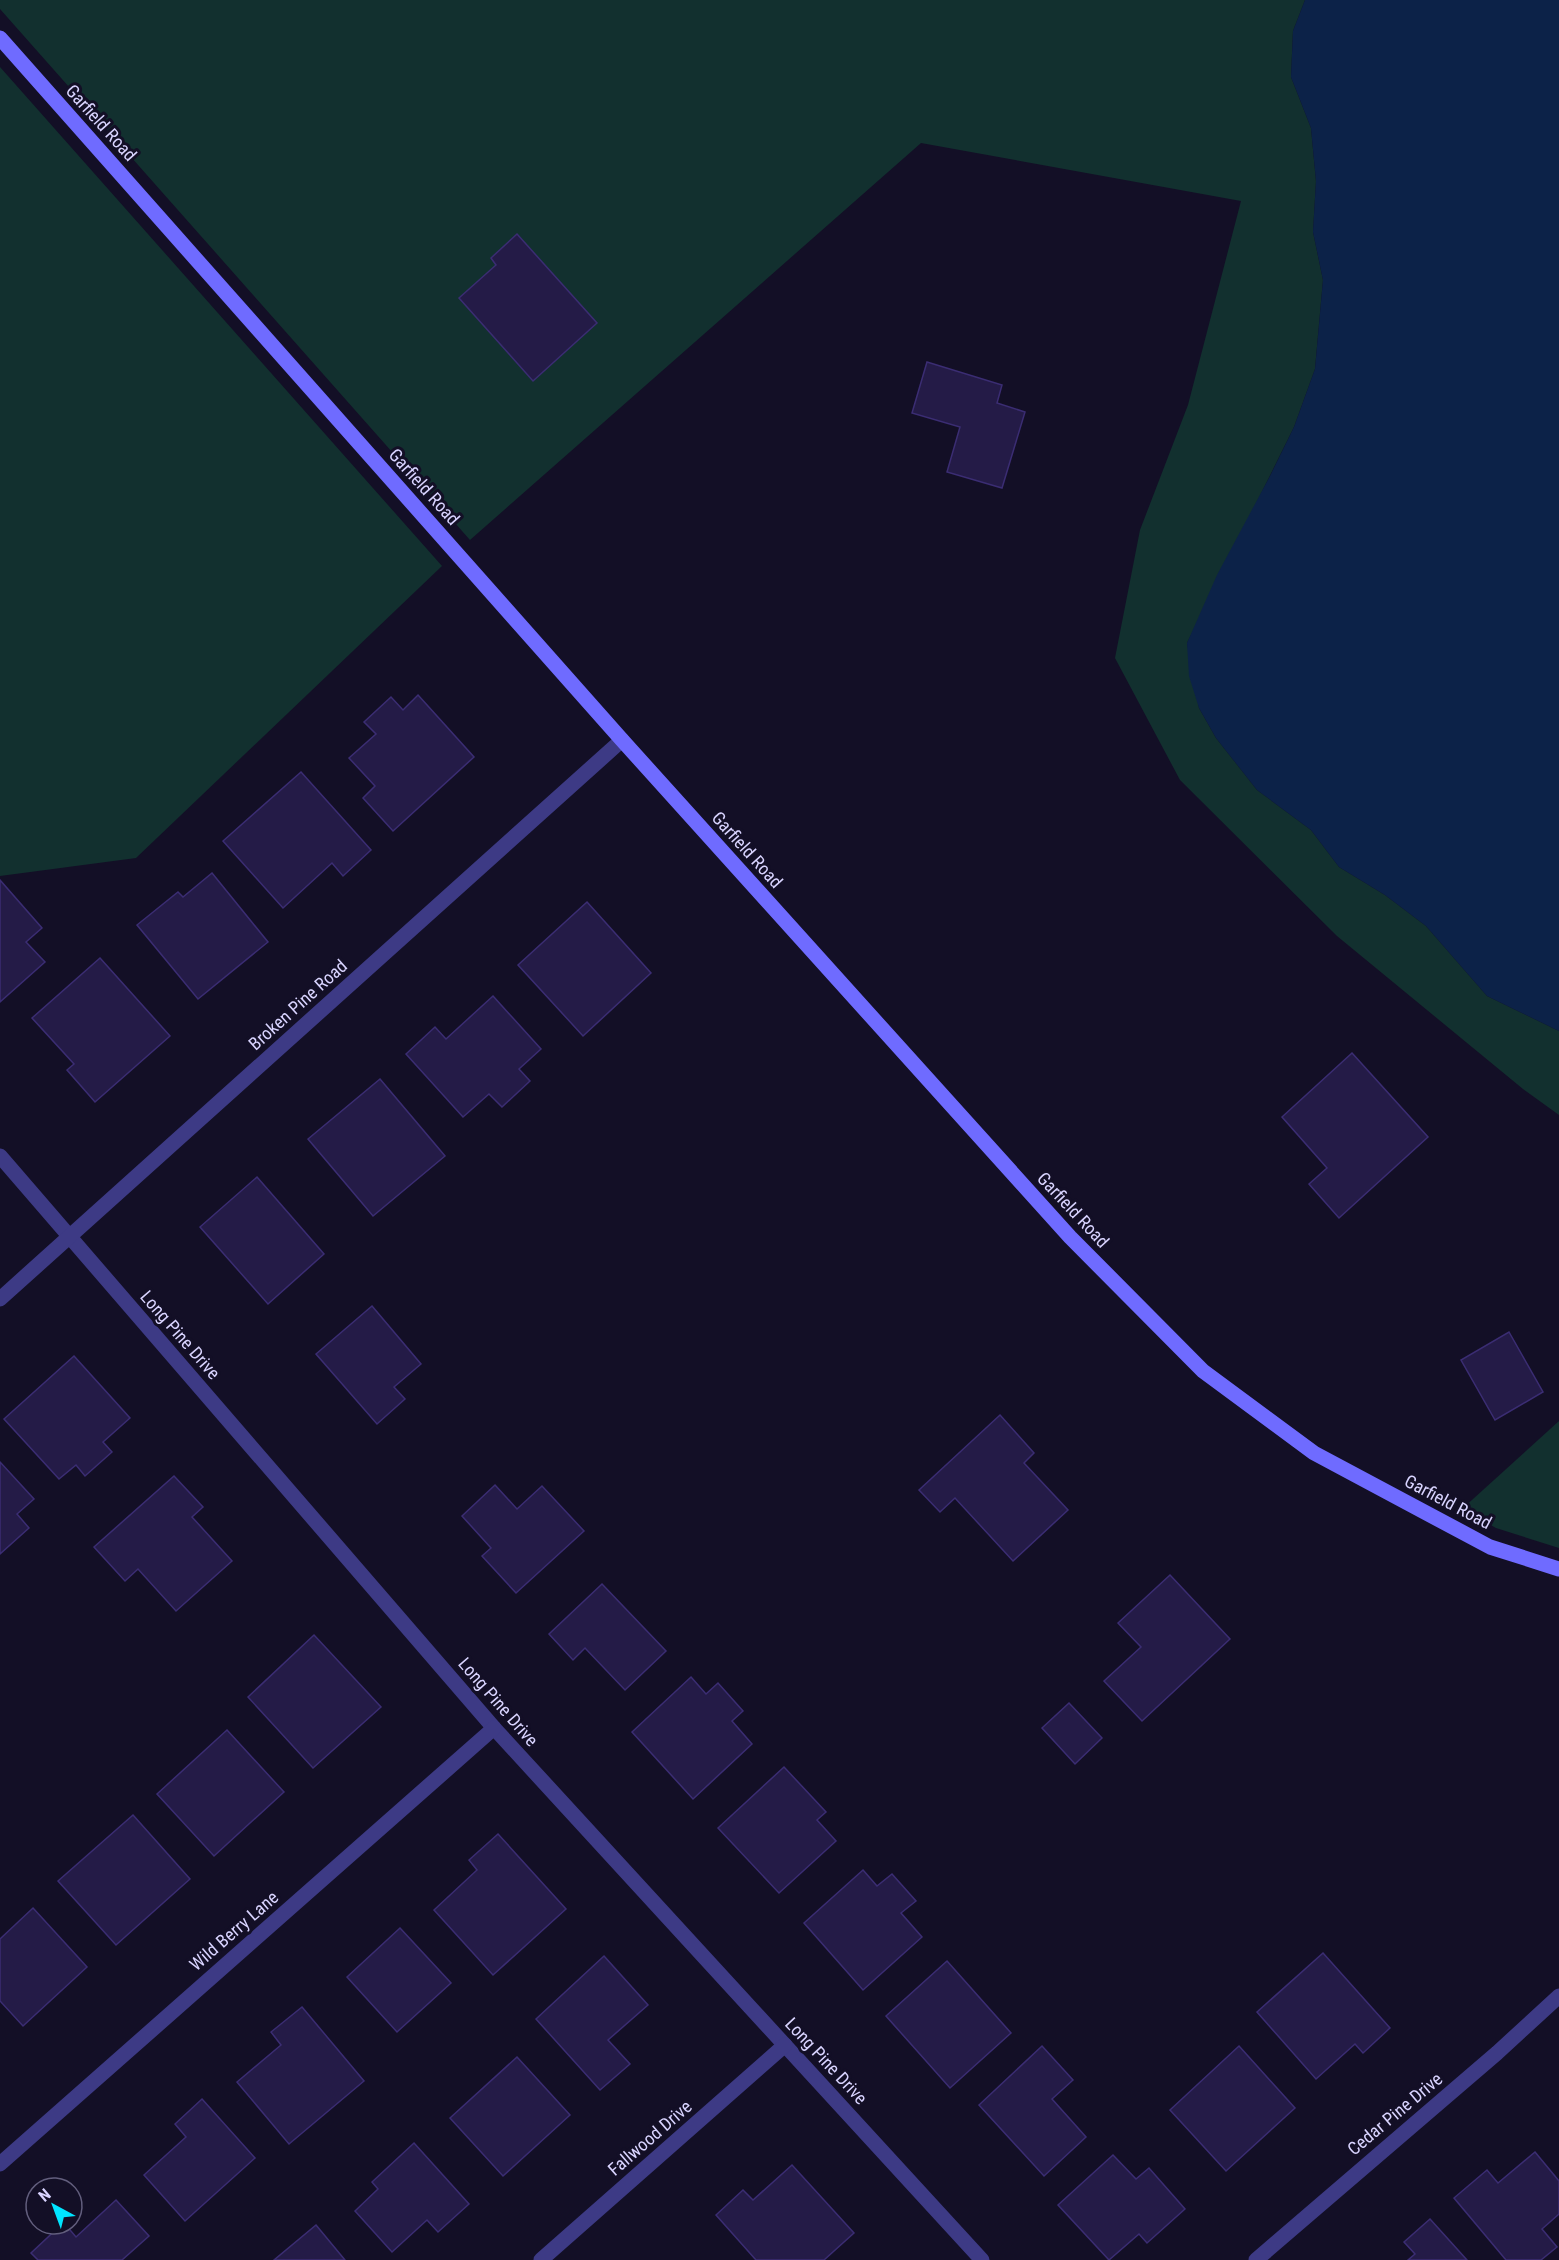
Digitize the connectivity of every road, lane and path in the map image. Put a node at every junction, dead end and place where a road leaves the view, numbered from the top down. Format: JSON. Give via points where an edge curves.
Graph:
{"nodes":[{"id":1,"x":0,"y":38,"type":"edge"},
{"id":2,"x":622,"y":740,"type":"junction"},
{"id":3,"x":0,"y":1156,"type":"edge"},
{"id":4,"x":70,"y":1236,"type":"junction"},
{"id":5,"x":0,"y":1299,"type":"edge"},
{"id":6,"x":1559,"y":1569,"type":"edge"},
{"id":7,"x":494,"y":1728,"type":"junction"},
{"id":8,"x":1559,"y":1996,"type":"edge"},
{"id":9,"x":785,"y":2045,"type":"junction"},
{"id":10,"x":0,"y":2164,"type":"edge"},
{"id":11,"x":542,"y":2260,"type":"edge"},
{"id":12,"x":982,"y":2260,"type":"edge"},
{"id":13,"x":1256,"y":2260,"type":"edge"}],
"edges":[{"from":1,"to":2,"type":"street","name":"Garfield Road"},
{"from":2,"to":4,"type":"street","name":"Broken Pine Road"},
{"from":2,"to":6,"type":"street","name":"Garfield Road","via":[[1070,1237],[1203,1371],[1314,1453],[1490,1547]]},
{"from":3,"to":4,"type":"street","name":"Long Pine Drive"},
{"from":4,"to":5,"type":"street","name":"Broken Pine Road"},
{"from":4,"to":7,"type":"street","name":"Long Pine Drive"},
{"from":7,"to":9,"type":"street","name":"Long Pine Drive"},
{"from":7,"to":10,"type":"street","name":"Wild Berry Lane"},
{"from":8,"to":13,"type":"street","name":"Cedar Pine Drive"},
{"from":9,"to":11,"type":"street","name":"Fallwood Drive"},
{"from":9,"to":12,"type":"street","name":"Long Pine Drive"}]}
